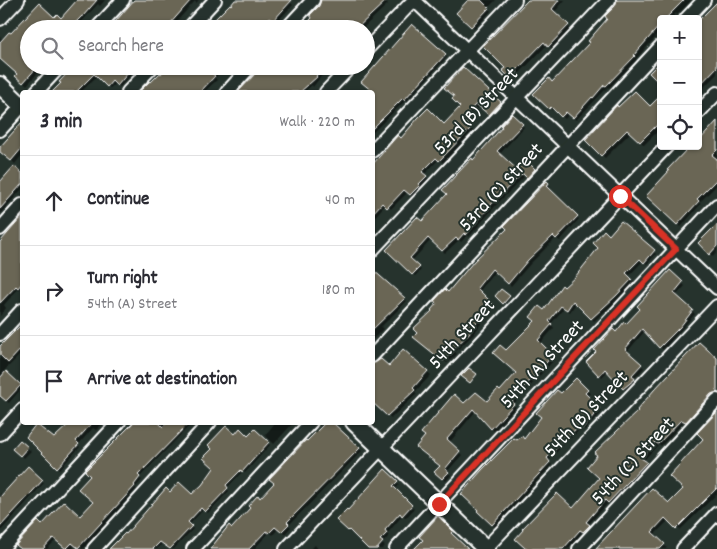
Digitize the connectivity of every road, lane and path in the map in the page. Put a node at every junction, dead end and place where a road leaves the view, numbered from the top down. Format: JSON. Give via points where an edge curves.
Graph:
{"nodes":[{"id":1,"x":18,"y":0,"type":"edge"},
{"id":2,"x":123,"y":0,"type":"edge"},
{"id":3,"x":215,"y":0,"type":"edge"},
{"id":4,"x":313,"y":0,"type":"edge"},
{"id":5,"x":414,"y":0,"type":"edge"},
{"id":6,"x":515,"y":0,"type":"edge"},
{"id":7,"x":609,"y":0,"type":"edge"},
{"id":8,"x":704,"y":0,"type":"edge"},
{"id":9,"x":690,"y":15,"type":"edge"},
{"id":10,"x":0,"y":19,"type":"edge"},
{"id":11,"x":104,"y":20,"type":"edge"},
{"id":12,"x":196,"y":20,"type":"edge"},
{"id":13,"x":294,"y":20,"type":"edge"},
{"id":14,"x":375,"y":41,"type":"edge"},
{"id":15,"x":467,"y":50,"type":"junction"},
{"id":16,"x":657,"y":50,"type":"edge"},
{"id":17,"x":52,"y":75,"type":"edge"},
{"id":18,"x":144,"y":75,"type":"edge"},
{"id":19,"x":243,"y":75,"type":"edge"},
{"id":20,"x":342,"y":75,"type":"edge"},
{"id":21,"x":0,"y":85,"type":"edge"},
{"id":22,"x":38,"y":90,"type":"edge"},
{"id":23,"x":130,"y":90,"type":"edge"},
{"id":24,"x":229,"y":90,"type":"edge"},
{"id":25,"x":328,"y":90,"type":"edge"},
{"id":26,"x":717,"y":93,"type":"edge"},
{"id":27,"x":517,"y":98,"type":"junction"},
{"id":28,"x":20,"y":104,"type":"edge"},
{"id":29,"x":20,"y":108,"type":"edge"},
{"id":30,"x":702,"y":109,"type":"edge"},
{"id":31,"x":0,"y":130,"type":"edge"},
{"id":32,"x":567,"y":146,"type":"junction"},
{"id":33,"x":375,"y":148,"type":"edge"},
{"id":34,"x":663,"y":150,"type":"edge"},
{"id":35,"x":620,"y":196,"type":"junction"},
{"id":36,"x":717,"y":205,"type":"edge"},
{"id":37,"x":20,"y":207,"type":"edge"},
{"id":38,"x":0,"y":230,"type":"edge"},
{"id":39,"x":375,"y":247,"type":"edge"},
{"id":40,"x":676,"y":249,"type":"junction"},
{"id":41,"x":717,"y":288,"type":"edge"},
{"id":42,"x":717,"y":306,"type":"edge"},
{"id":43,"x":20,"y":312,"type":"edge"},
{"id":44,"x":0,"y":334,"type":"edge"},
{"id":45,"x":375,"y":353,"type":"edge"},
{"id":46,"x":717,"y":400,"type":"edge"},
{"id":47,"x":20,"y":412,"type":"edge"},
{"id":48,"x":116,"y":425,"type":"edge"},
{"id":49,"x":207,"y":425,"type":"edge"},
{"id":50,"x":308,"y":425,"type":"edge"},
{"id":51,"x":357,"y":425,"type":"edge"},
{"id":52,"x":0,"y":434,"type":"edge"},
{"id":53,"x":381,"y":449,"type":"junction"},
{"id":54,"x":439,"y":504,"type":"junction"},
{"id":55,"x":717,"y":513,"type":"edge"},
{"id":56,"x":1,"y":549,"type":"edge"},
{"id":57,"x":94,"y":549,"type":"edge"},
{"id":58,"x":193,"y":549,"type":"edge"},
{"id":59,"x":286,"y":549,"type":"edge"},
{"id":60,"x":396,"y":549,"type":"edge"},
{"id":61,"x":486,"y":549,"type":"edge"},
{"id":62,"x":579,"y":549,"type":"edge"},
{"id":63,"x":683,"y":549,"type":"edge"}],
"edges":[{"from":1,"to":10,"type":"street"},
{"from":2,"to":11,"type":"street"},
{"from":3,"to":12,"type":"street"},
{"from":4,"to":13,"type":"street"},
{"from":5,"to":14,"type":"street"},
{"from":5,"to":15,"type":"street"},
{"from":6,"to":15,"type":"street"},
{"from":7,"to":27,"type":"street","name":"53rd (B) Street"},
{"from":8,"to":9,"type":"street"},
{"from":15,"to":27,"type":"street"},
{"from":15,"to":33,"type":"street"},
{"from":16,"to":32,"type":"street","name":"53rd (C) Street"},
{"from":17,"to":22,"type":"street"},
{"from":18,"to":23,"type":"street"},
{"from":19,"to":24,"type":"street"},
{"from":20,"to":25,"type":"street"},
{"from":21,"to":28,"type":"street"},
{"from":26,"to":30,"type":"street"},
{"from":27,"to":32,"type":"street"},
{"from":27,"to":39,"type":"street","name":"53rd (B) Street"},
{"from":29,"to":31,"type":"street"},
{"from":32,"to":35,"type":"street"},
{"from":32,"to":45,"type":"street","name":"53rd (C) Street"},
{"from":34,"to":35,"type":"street","name":"54th Street"},
{"from":35,"to":40,"type":"street"},
{"from":35,"to":53,"type":"street","name":"54th Street"},
{"from":36,"to":40,"type":"street","name":"54th (A) Street"},
{"from":37,"to":38,"type":"street"},
{"from":40,"to":41,"type":"street"},
{"from":40,"to":54,"type":"street","name":"54th (A) Street"},
{"from":42,"to":61,"type":"street","name":"54th (B) Street"},
{"from":43,"to":44,"type":"street"},
{"from":46,"to":62,"type":"street","name":"54th (C) Street"},
{"from":47,"to":52,"type":"street"},
{"from":48,"to":56,"type":"street"},
{"from":49,"to":57,"type":"street"},
{"from":50,"to":58,"type":"street"},
{"from":51,"to":53,"type":"street"},
{"from":53,"to":54,"type":"street"},
{"from":53,"to":59,"type":"street","name":"54th Street"},
{"from":54,"to":60,"type":"street","name":"54th (A) Street"},
{"from":54,"to":61,"type":"street"},
{"from":55,"to":63,"type":"street"}]}
